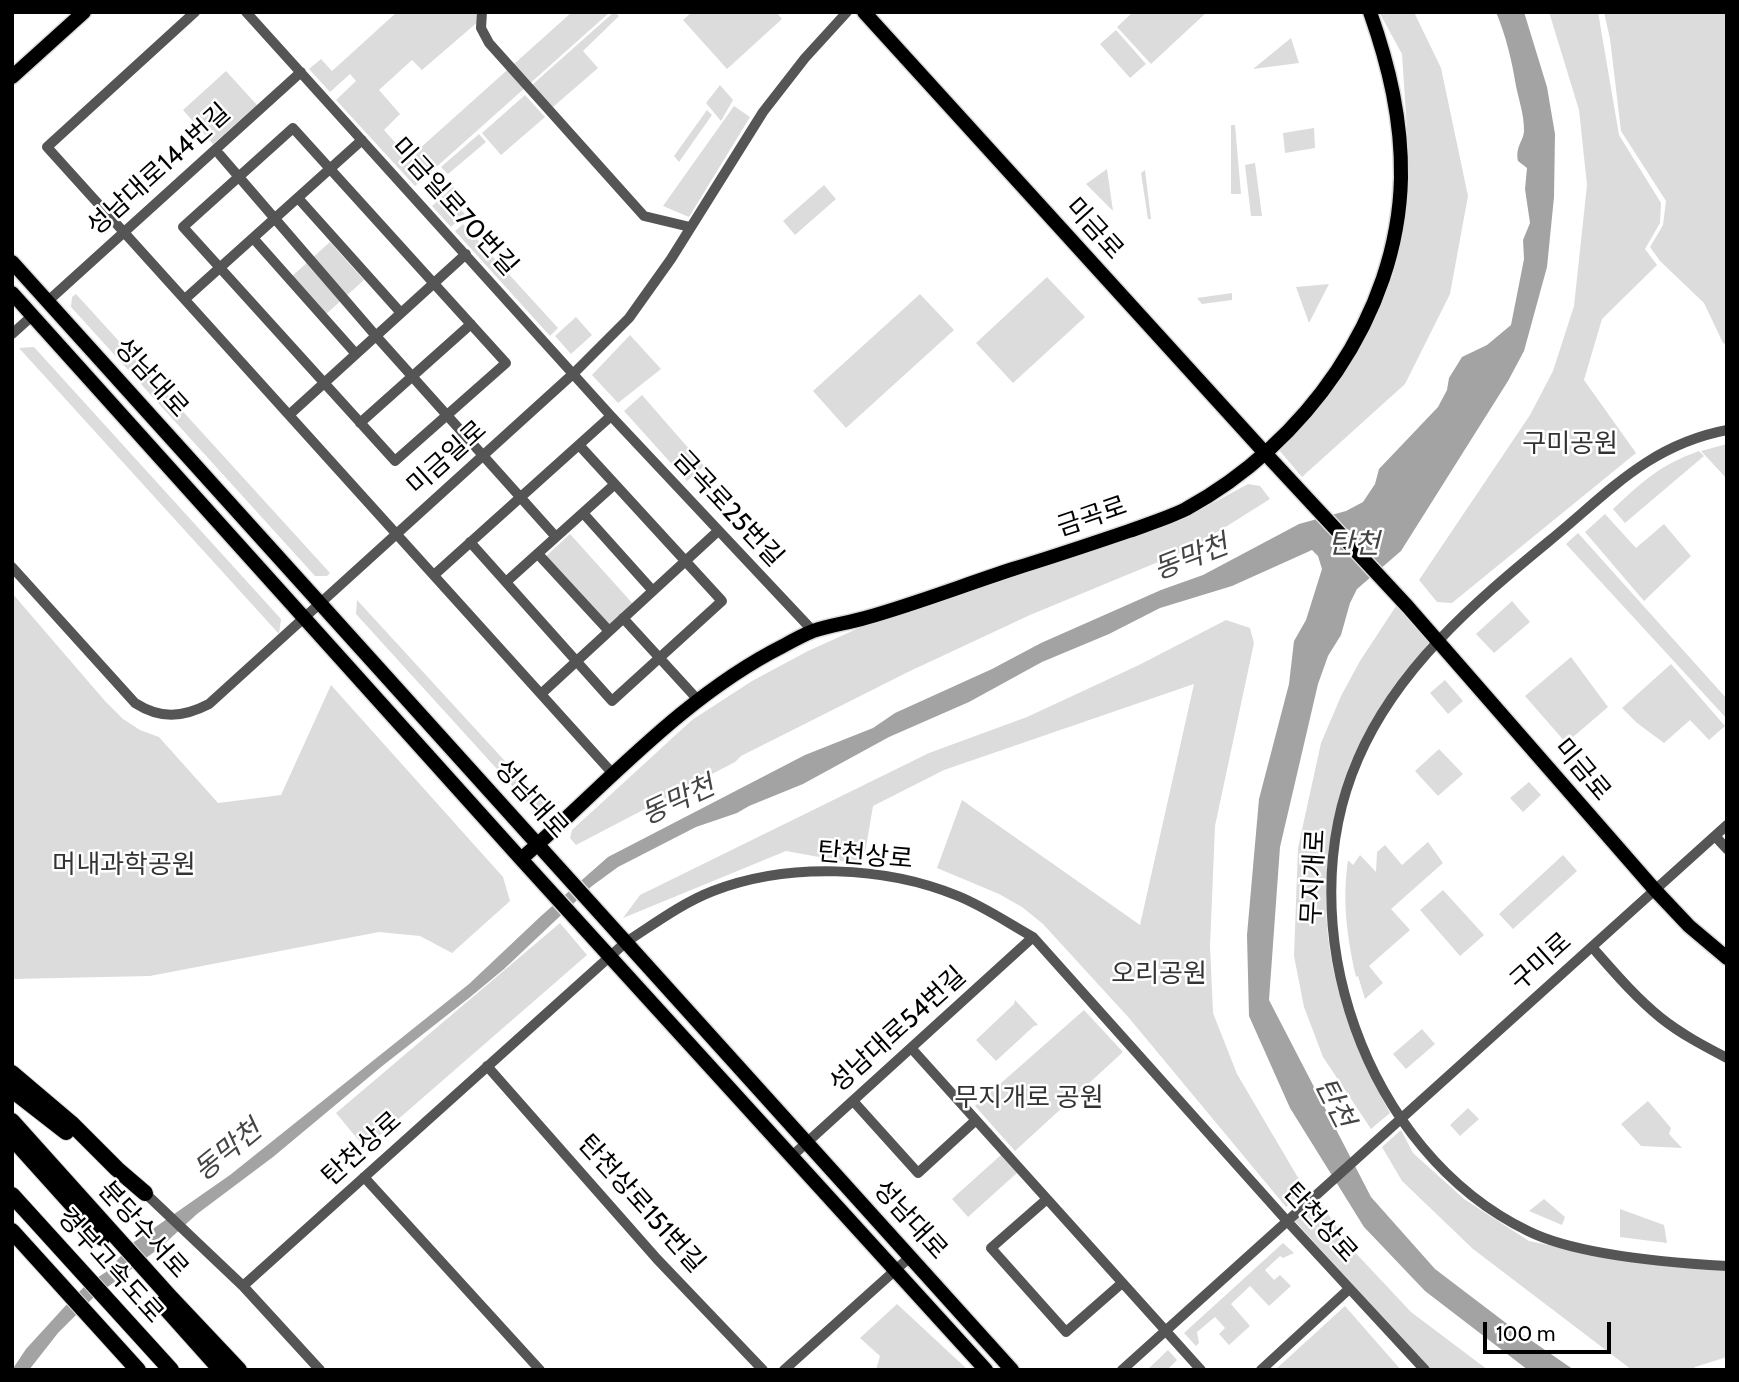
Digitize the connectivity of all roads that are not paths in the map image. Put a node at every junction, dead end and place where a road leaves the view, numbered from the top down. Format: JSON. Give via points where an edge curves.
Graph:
{"nodes":[{"id":1,"x":84,"y":12,"type":"edge"},
{"id":2,"x":195,"y":12,"type":"edge"},
{"id":3,"x":246,"y":12,"type":"edge"},
{"id":4,"x":482,"y":12,"type":"edge"},
{"id":5,"x":847,"y":12,"type":"edge"},
{"id":6,"x":864,"y":12,"type":"edge"},
{"id":7,"x":1370,"y":12,"type":"edge"},
{"id":8,"x":301,"y":72,"type":"junction"},
{"id":9,"x":12,"y":77,"type":"edge"},
{"id":10,"x":362,"y":139,"type":"junction"},
{"id":11,"x":220,"y":155,"type":"dead end"},
{"id":12,"x":331,"y":169,"type":"junction"},
{"id":13,"x":239,"y":176,"type":"junction"},
{"id":14,"x":298,"y":198,"type":"junction"},
{"id":15,"x":275,"y":218,"type":"junction"},
{"id":16,"x":690,"y":227,"type":"junction"},
{"id":17,"x":124,"y":232,"type":"junction"},
{"id":18,"x":253,"y":238,"type":"junction"},
{"id":19,"x":466,"y":254,"type":"junction"},
{"id":20,"x":12,"y":262,"type":"edge"},
{"id":21,"x":220,"y":267,"type":"junction"},
{"id":22,"x":434,"y":283,"type":"junction"},
{"id":23,"x":12,"y":293,"type":"edge"},
{"id":24,"x":185,"y":299,"type":"junction"},
{"id":25,"x":48,"y":301,"type":"junction"},
{"id":26,"x":401,"y":313,"type":"junction"},
{"id":27,"x":32,"y":316,"type":"junction"},
{"id":28,"x":471,"y":324,"type":"junction"},
{"id":29,"x":12,"y":334,"type":"edge"},
{"id":30,"x":376,"y":336,"type":"junction"},
{"id":31,"x":356,"y":354,"type":"junction"},
{"id":32,"x":574,"y":373,"type":"junction"},
{"id":33,"x":412,"y":377,"type":"junction"},
{"id":34,"x":324,"y":383,"type":"junction"},
{"id":35,"x":289,"y":415,"type":"junction"},
{"id":36,"x":447,"y":415,"type":"junction"},
{"id":37,"x":611,"y":416,"type":"junction"},
{"id":38,"x":360,"y":423,"type":"junction"},
{"id":39,"x":1727,"y":430,"type":"edge"},
{"id":40,"x":579,"y":445,"type":"junction"},
{"id":41,"x":1265,"y":453,"type":"junction"},
{"id":42,"x":484,"y":456,"type":"junction"},
{"id":43,"x":615,"y":484,"type":"junction"},
{"id":44,"x":519,"y":499,"type":"junction"},
{"id":45,"x":583,"y":513,"type":"junction"},
{"id":46,"x":718,"y":531,"type":"junction"},
{"id":47,"x":397,"y":534,"type":"junction"},
{"id":48,"x":556,"y":537,"type":"junction"},
{"id":49,"x":470,"y":542,"type":"junction"},
{"id":50,"x":538,"y":554,"type":"junction"},
{"id":51,"x":685,"y":561,"type":"junction"},
{"id":52,"x":12,"y":566,"type":"edge"},
{"id":53,"x":434,"y":575,"type":"junction"},
{"id":54,"x":506,"y":582,"type":"junction"},
{"id":55,"x":653,"y":591,"type":"junction"},
{"id":56,"x":320,"y":603,"type":"junction"},
{"id":57,"x":304,"y":617,"type":"junction"},
{"id":58,"x":623,"y":618,"type":"junction"},
{"id":59,"x":609,"y":631,"type":"junction"},
{"id":60,"x":813,"y":631,"type":"junction"},
{"id":61,"x":1437,"y":640,"type":"junction"},
{"id":62,"x":659,"y":658,"type":"junction"},
{"id":63,"x":577,"y":661,"type":"junction"},
{"id":64,"x":541,"y":694,"type":"junction"},
{"id":65,"x":698,"y":700,"type":"junction"},
{"id":66,"x":614,"y":775,"type":"junction"},
{"id":67,"x":1727,"y":825,"type":"edge"},
{"id":68,"x":1715,"y":836,"type":"junction"},
{"id":69,"x":538,"y":844,"type":"junction"},
{"id":70,"x":1727,"y":849,"type":"edge"},
{"id":71,"x":521,"y":859,"type":"junction"},
{"id":72,"x":1655,"y":890,"type":"junction"},
{"id":73,"x":1033,"y":937,"type":"junction"},
{"id":74,"x":626,"y":942,"type":"junction"},
{"id":75,"x":1592,"y":947,"type":"junction"},
{"id":76,"x":610,"y":956,"type":"junction"},
{"id":77,"x":1727,"y":958,"type":"edge"},
{"id":78,"x":912,"y":1049,"type":"junction"},
{"id":79,"x":1727,"y":1058,"type":"edge"},
{"id":80,"x":487,"y":1066,"type":"junction"},
{"id":81,"x":12,"y":1073,"type":"edge"},
{"id":82,"x":12,"y":1090,"type":"edge"},
{"id":83,"x":854,"y":1102,"type":"junction"},
{"id":84,"x":1401,"y":1118,"type":"junction"},
{"id":85,"x":976,"y":1120,"type":"junction"},
{"id":86,"x":12,"y":1121,"type":"edge"},
{"id":87,"x":12,"y":1138,"type":"edge"},
{"id":88,"x":807,"y":1143,"type":"junction"},
{"id":89,"x":792,"y":1156,"type":"junction"},
{"id":90,"x":117,"y":1169,"type":"junction"},
{"id":91,"x":364,"y":1177,"type":"junction"},
{"id":92,"x":145,"y":1193,"type":"joint"},
{"id":93,"x":12,"y":1195,"type":"edge"},
{"id":94,"x":1047,"y":1199,"type":"junction"},
{"id":95,"x":1287,"y":1220,"type":"junction"},
{"id":96,"x":94,"y":1221,"type":"junction"},
{"id":97,"x":12,"y":1231,"type":"edge"},
{"id":98,"x":910,"y":1257,"type":"junction"},
{"id":99,"x":1727,"y":1266,"type":"edge"},
{"id":100,"x":895,"y":1270,"type":"junction"},
{"id":101,"x":1122,"y":1283,"type":"junction"},
{"id":102,"x":243,"y":1286,"type":"junction"},
{"id":103,"x":1349,"y":1289,"type":"junction"},
{"id":104,"x":167,"y":1302,"type":"junction"},
{"id":105,"x":1165,"y":1330,"type":"junction"},
{"id":106,"x":138,"y":1370,"type":"edge"},
{"id":107,"x":171,"y":1370,"type":"edge"},
{"id":108,"x":221,"y":1370,"type":"edge"},
{"id":109,"x":239,"y":1370,"type":"edge"},
{"id":110,"x":320,"y":1370,"type":"edge"},
{"id":111,"x":540,"y":1370,"type":"edge"},
{"id":112,"x":763,"y":1370,"type":"edge"},
{"id":113,"x":785,"y":1370,"type":"edge"},
{"id":114,"x":986,"y":1370,"type":"edge"},
{"id":115,"x":1012,"y":1370,"type":"edge"},
{"id":116,"x":1122,"y":1370,"type":"edge"},
{"id":117,"x":1201,"y":1370,"type":"edge"},
{"id":118,"x":1261,"y":1370,"type":"edge"},
{"id":119,"x":1425,"y":1370,"type":"edge"}],
"edges":[{"from":1,"to":9,"type":"main road"},
{"from":2,"to":17,"type":"street","via":[[47,147]]},
{"from":3,"to":8,"type":"street","name":"미금일로70번길"},
{"from":4,"to":16,"type":"street","via":[[481,27],[489,43],[644,216]]},
{"from":5,"to":16,"type":"street","name":"미금일로","via":[[770,103]]},
{"from":6,"to":41,"type":"main road","name":"미금로"},
{"from":7,"to":41,"type":"main road","name":"금곡로","via":[[1392,85],[1400,135],[1401,180],[1390,254],[1379,291],[1354,344],[1318,397]]},
{"from":8,"to":10,"type":"street","name":"미금일로70번길"},
{"from":8,"to":17,"type":"street","name":"성남대로144번길"},
{"from":10,"to":12,"type":"street"},
{"from":10,"to":19,"type":"street","name":"미금일로70번길"},
{"from":11,"to":13,"type":"street","name":"성남대로144번길"},
{"from":12,"to":13,"type":"street","via":[[293,128]]},
{"from":12,"to":14,"type":"street"},
{"from":12,"to":22,"type":"street"},
{"from":13,"to":15,"type":"street","name":"성남대로144번길"},
{"from":13,"to":21,"type":"street","via":[[183,227]]},
{"from":14,"to":15,"type":"street"},
{"from":14,"to":26,"type":"street"},
{"from":15,"to":18,"type":"street"},
{"from":15,"to":30,"type":"street","name":"성남대로144번길"},
{"from":16,"to":32,"type":"street","name":"미금일로","via":[[629,318]]},
{"from":17,"to":24,"type":"street"},
{"from":17,"to":25,"type":"street","name":"성남대로144번길"},
{"from":18,"to":21,"type":"street"},
{"from":18,"to":31,"type":"street"},
{"from":19,"to":22,"type":"street"},
{"from":19,"to":32,"type":"street","name":"미금일로70번길"},
{"from":20,"to":25,"type":"main road","name":"성남대로"},
{"from":21,"to":24,"type":"street"},
{"from":21,"to":34,"type":"street"},
{"from":22,"to":26,"type":"street"},
{"from":22,"to":28,"type":"street"},
{"from":23,"to":27,"type":"main road","name":"성남대로"},
{"from":24,"to":35,"type":"street"},
{"from":25,"to":56,"type":"main road","name":"성남대로"},
{"from":26,"to":30,"type":"street"},
{"from":27,"to":29,"type":"street"},
{"from":27,"to":57,"type":"main road","name":"성남대로"},
{"from":28,"to":33,"type":"street"},
{"from":28,"to":36,"type":"street","via":[[506,363]]},
{"from":30,"to":31,"type":"street"},
{"from":30,"to":33,"type":"street","name":"성남대로144번길"},
{"from":31,"to":34,"type":"street"},
{"from":32,"to":37,"type":"street","name":"금곡로25번길"},
{"from":32,"to":42,"type":"street","name":"미금일로"},
{"from":33,"to":36,"type":"street","name":"성남대로144번길"},
{"from":33,"to":38,"type":"street"},
{"from":34,"to":35,"type":"street"},
{"from":34,"to":38,"type":"street"},
{"from":35,"to":47,"type":"street"},
{"from":36,"to":38,"type":"street","via":[[395,461]]},
{"from":36,"to":42,"type":"street","name":"성남대로144번길"},
{"from":37,"to":40,"type":"street"},
{"from":37,"to":46,"type":"street","name":"금곡로25번길"},
{"from":39,"to":61,"type":"street","name":"무지개로","via":[[1674,446],[1636,467]]},
{"from":40,"to":43,"type":"street"},
{"from":40,"to":44,"type":"street"},
{"from":41,"to":60,"type":"main road","name":"금곡로","via":[[1226,484],[1173,514],[865,618]]},
{"from":41,"to":61,"type":"main road","name":"미금로"},
{"from":42,"to":44,"type":"street","name":"성남대로144번길"},
{"from":42,"to":47,"type":"street","name":"미금일로"},
{"from":43,"to":45,"type":"street"},
{"from":43,"to":51,"type":"street"},
{"from":44,"to":48,"type":"street","name":"성남대로144번길"},
{"from":44,"to":49,"type":"street"},
{"from":45,"to":48,"type":"street"},
{"from":45,"to":55,"type":"street"},
{"from":46,"to":51,"type":"street"},
{"from":46,"to":60,"type":"street","name":"금곡로25번길"},
{"from":47,"to":53,"type":"street"},
{"from":47,"to":56,"type":"street","name":"미금일로"},
{"from":48,"to":50,"type":"street"},
{"from":49,"to":53,"type":"street"},
{"from":49,"to":54,"type":"street"},
{"from":50,"to":54,"type":"street"},
{"from":50,"to":59,"type":"street"},
{"from":51,"to":55,"type":"street"},
{"from":51,"to":62,"type":"street","via":[[722,601]]},
{"from":52,"to":57,"type":"street","name":"미금일로","via":[[135,703],[159,715],[185,714],[209,704]]},
{"from":53,"to":64,"type":"street"},
{"from":54,"to":63,"type":"street"},
{"from":55,"to":58,"type":"street"},
{"from":56,"to":57,"type":"street","name":"미금일로"},
{"from":56,"to":69,"type":"main road","name":"성남대로"},
{"from":57,"to":71,"type":"main road","name":"성남대로"},
{"from":58,"to":59,"type":"street"},
{"from":58,"to":62,"type":"street"},
{"from":59,"to":63,"type":"street"},
{"from":60,"to":65,"type":"main road","name":"금곡로","via":[[742,669]]},
{"from":61,"to":72,"type":"main road","name":"미금로"},
{"from":61,"to":84,"type":"street","name":"무지개로","via":[[1392,700],[1359,756],[1342,809],[1331,891],[1334,946],[1345,998],[1360,1040]]},
{"from":62,"to":63,"type":"street","via":[[612,701]]},
{"from":62,"to":65,"type":"street"},
{"from":63,"to":64,"type":"street"},
{"from":64,"to":66,"type":"street"},
{"from":65,"to":66,"type":"main road","name":"금곡로"},
{"from":66,"to":69,"type":"main road","name":"금곡로"},
{"from":67,"to":68,"type":"street","name":"구미로"},
{"from":68,"to":70,"type":"street"},
{"from":68,"to":72,"type":"street","name":"구미로"},
{"from":69,"to":71,"type":"main road","name":"금곡로"},
{"from":69,"to":74,"type":"main road","name":"성남대로"},
{"from":71,"to":76,"type":"main road","name":"성남대로"},
{"from":72,"to":75,"type":"street","name":"구미로"},
{"from":72,"to":77,"type":"main road","name":"미금로"},
{"from":73,"to":74,"type":"street","name":"탄천상로","via":[[969,901],[920,883],[813,873],[761,878],[715,890]]},
{"from":73,"to":78,"type":"street","name":"성남대로54번길"},
{"from":73,"to":95,"type":"street","name":"탄천상로"},
{"from":74,"to":76,"type":"street","name":"탄천상로"},
{"from":74,"to":88,"type":"main road","name":"성남대로"},
{"from":75,"to":79,"type":"street","via":[[1659,1016]]},
{"from":75,"to":84,"type":"street","name":"구미로"},
{"from":76,"to":80,"type":"street","name":"탄천상로"},
{"from":76,"to":89,"type":"main road","name":"성남대로"},
{"from":78,"to":83,"type":"street","name":"성남대로54번길"},
{"from":78,"to":85,"type":"street"},
{"from":80,"to":91,"type":"street","name":"탄천상로"},
{"from":80,"to":112,"type":"street","name":"탄천상로151번길","via":[[657,1259]]},
{"from":81,"to":90,"type":"highway"},
{"from":82,"to":90,"type":"highway"},
{"from":83,"to":85,"type":"street","via":[[918,1173]]},
{"from":83,"to":88,"type":"street","name":"성남대로54번길"},
{"from":84,"to":95,"type":"street","name":"구미로"},
{"from":84,"to":99,"type":"street","name":"무지개로","via":[[1462,1188],[1532,1233],[1612,1253]]},
{"from":85,"to":94,"type":"street"},
{"from":86,"to":96,"type":"highway","name":"분당수서로"},
{"from":87,"to":96,"type":"highway","name":"분당수서로"},
{"from":88,"to":89,"type":"street","name":"성남대로54번길"},
{"from":88,"to":98,"type":"main road","name":"성남대로"},
{"from":89,"to":100,"type":"main road","name":"성남대로"},
{"from":90,"to":92,"type":"highway"},
{"from":91,"to":102,"type":"street","name":"탄천상로"},
{"from":91,"to":111,"type":"street"},
{"from":92,"to":102,"type":"street","name":"분당수서로"},
{"from":93,"to":107,"type":"highway","name":"경부고속도로"},
{"from":94,"to":101,"type":"street"},
{"from":94,"to":101,"type":"street","via":[[991,1248],[1066,1332]]},
{"from":95,"to":103,"type":"street","name":"탄천상로"},
{"from":95,"to":105,"type":"street"},
{"from":96,"to":104,"type":"highway","name":"분당수서로"},
{"from":97,"to":106,"type":"highway","name":"경부고속도로"},
{"from":98,"to":100,"type":"street"},
{"from":98,"to":115,"type":"main road","name":"성남대로"},
{"from":100,"to":113,"type":"street"},
{"from":100,"to":114,"type":"main road","name":"성남대로"},
{"from":101,"to":105,"type":"street"},
{"from":102,"to":110,"type":"street","name":"분당수서로"},
{"from":103,"to":118,"type":"street"},
{"from":103,"to":119,"type":"street","name":"탄천상로"},
{"from":104,"to":108,"type":"highway","name":"분당수서로"},
{"from":104,"to":109,"type":"highway","name":"분당수서로"},
{"from":105,"to":116,"type":"street"},
{"from":105,"to":117,"type":"street"}]}
